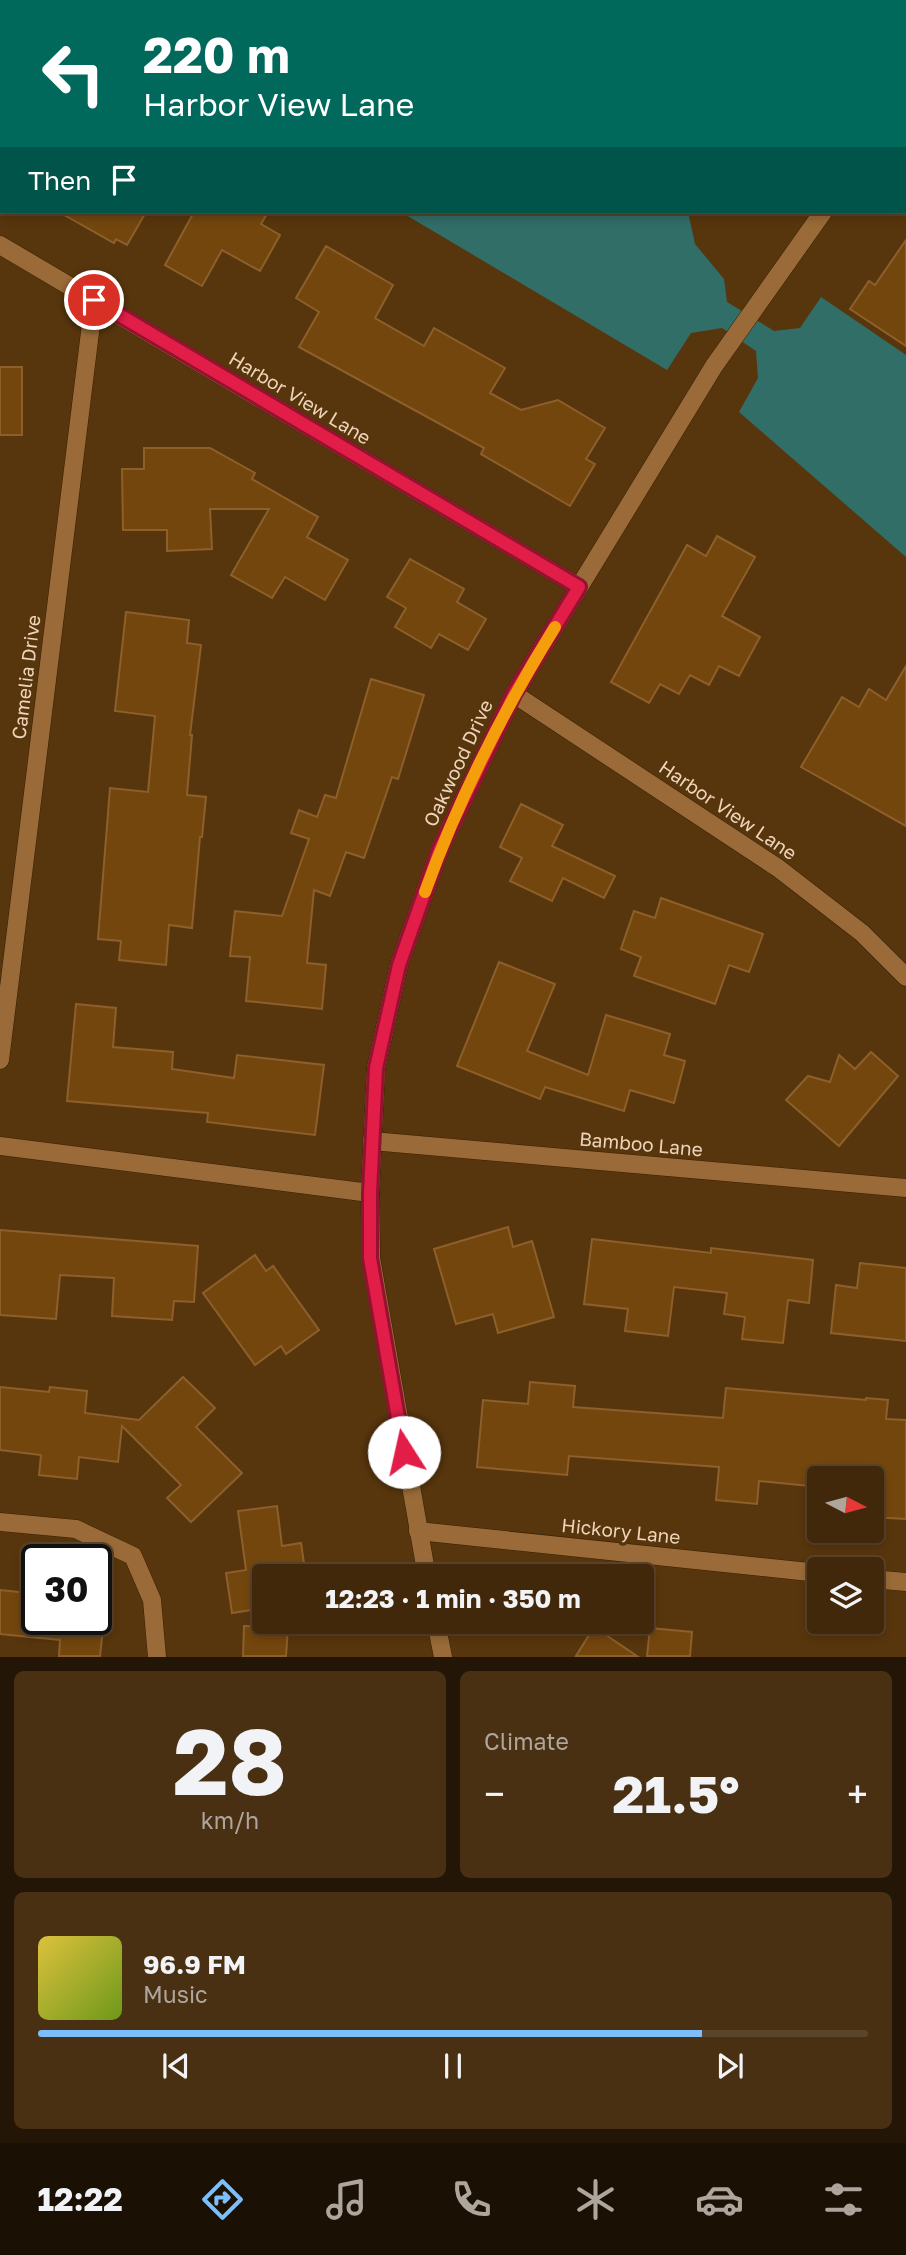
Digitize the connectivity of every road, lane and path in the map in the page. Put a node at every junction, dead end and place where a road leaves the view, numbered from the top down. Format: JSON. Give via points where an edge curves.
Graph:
{"nodes":[{"id":1,"x":822,"y":214,"type":"edge"},
{"id":2,"x":0,"y":244,"type":"edge"},
{"id":3,"x":94,"y":300,"type":"junction"},
{"id":4,"x":579,"y":587,"type":"junction"},
{"id":5,"x":514,"y":694,"type":"junction"},
{"id":6,"x":906,"y":977,"type":"edge"},
{"id":7,"x":0,"y":1060,"type":"edge"},
{"id":8,"x":372,"y":1141,"type":"junction"},
{"id":9,"x":0,"y":1146,"type":"edge"},
{"id":10,"x":906,"y":1188,"type":"edge"},
{"id":11,"x":370,"y":1193,"type":"junction"},
{"id":12,"x":0,"y":1522,"type":"edge"},
{"id":13,"x":418,"y":1531,"type":"junction"},
{"id":14,"x":425,"y":1564,"type":"edge"},
{"id":15,"x":807,"y":1572,"type":"edge"},
{"id":16,"x":884,"y":1580,"type":"edge"},
{"id":17,"x":906,"y":1583,"type":"edge"},
{"id":18,"x":438,"y":1634,"type":"edge"},
{"id":19,"x":157,"y":1657,"type":"edge"},
{"id":20,"x":443,"y":1657,"type":"edge"}],
"edges":[{"from":1,"to":4,"type":"street","name":"Oakwood Drive","via":[[714,366]]},
{"from":2,"to":3,"type":"street","name":"Harbor View Lane"},
{"from":3,"to":4,"type":"street","name":"Harbor View Lane"},
{"from":3,"to":7,"type":"street","name":"Camelia Drive"},
{"from":4,"to":5,"type":"street","name":"Oakwood Drive"},
{"from":5,"to":6,"type":"street","name":"Harbor View Lane","via":[[778,868],[862,933]]},
{"from":5,"to":8,"type":"street","name":"Oakwood Drive","via":[[440,849],[399,965],[376,1068]]},
{"from":8,"to":10,"type":"street","name":"Bamboo Lane"},
{"from":8,"to":11,"type":"street","name":"Oakwood Drive"},
{"from":9,"to":11,"type":"street"},
{"from":11,"to":13,"type":"street","name":"Oakwood Drive","via":[[370,1258]]},
{"from":12,"to":19,"type":"street","via":[[76,1530],[133,1556],[152,1600]]},
{"from":13,"to":14,"type":"street","name":"Oakwood Drive"},
{"from":13,"to":15,"type":"street","name":"Hickory Lane"},
{"from":16,"to":17,"type":"street"},
{"from":18,"to":20,"type":"street"}]}
